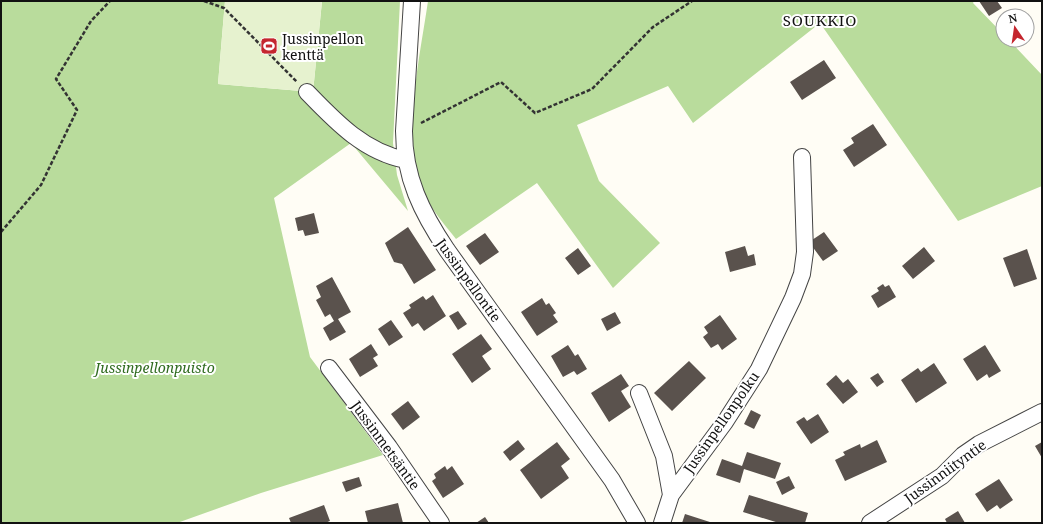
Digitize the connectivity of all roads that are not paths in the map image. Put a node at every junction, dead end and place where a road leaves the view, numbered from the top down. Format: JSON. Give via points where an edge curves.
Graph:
{"nodes":[{"id":1,"x":412,"y":1,"type":"edge"},
{"id":2,"x":307,"y":92,"type":"road end"},
{"id":3,"x":802,"y":157,"type":"dead end"},
{"id":4,"x":406,"y":160,"type":"junction"},
{"id":5,"x":329,"y":368,"type":"dead end"},
{"id":6,"x":639,"y":393,"type":"dead end"},
{"id":7,"x":1042,"y":412,"type":"edge"},
{"id":8,"x":670,"y":495,"type":"junction"},
{"id":9,"x":441,"y":523,"type":"edge"},
{"id":10,"x":637,"y":523,"type":"edge"},
{"id":11,"x":662,"y":523,"type":"edge"},
{"id":12,"x":870,"y":523,"type":"edge"}],
"edges":[{"from":1,"to":4,"type":"street","name":"Jussinpellontie","via":[[404,131]]},
{"from":2,"to":4,"type":"street","via":[[336,121],[365,144],[391,157]]},
{"from":3,"to":8,"type":"street","name":"Jussinpellonpolku","via":[[805,252],[802,274],[793,298],[759,369],[725,422]]},
{"from":4,"to":10,"type":"street","name":"Jussinpellontie","via":[[415,192],[435,231],[612,480]]},
{"from":5,"to":9,"type":"street","name":"Jussinmetsäntie","via":[[389,447]]},
{"from":6,"to":8,"type":"street","via":[[664,456]]},
{"from":7,"to":12,"type":"street","name":"Jussinniityntie","via":[[979,444],[963,455],[942,476]]},
{"from":8,"to":11,"type":"street","name":"Jussinpellonpolku"}]}
